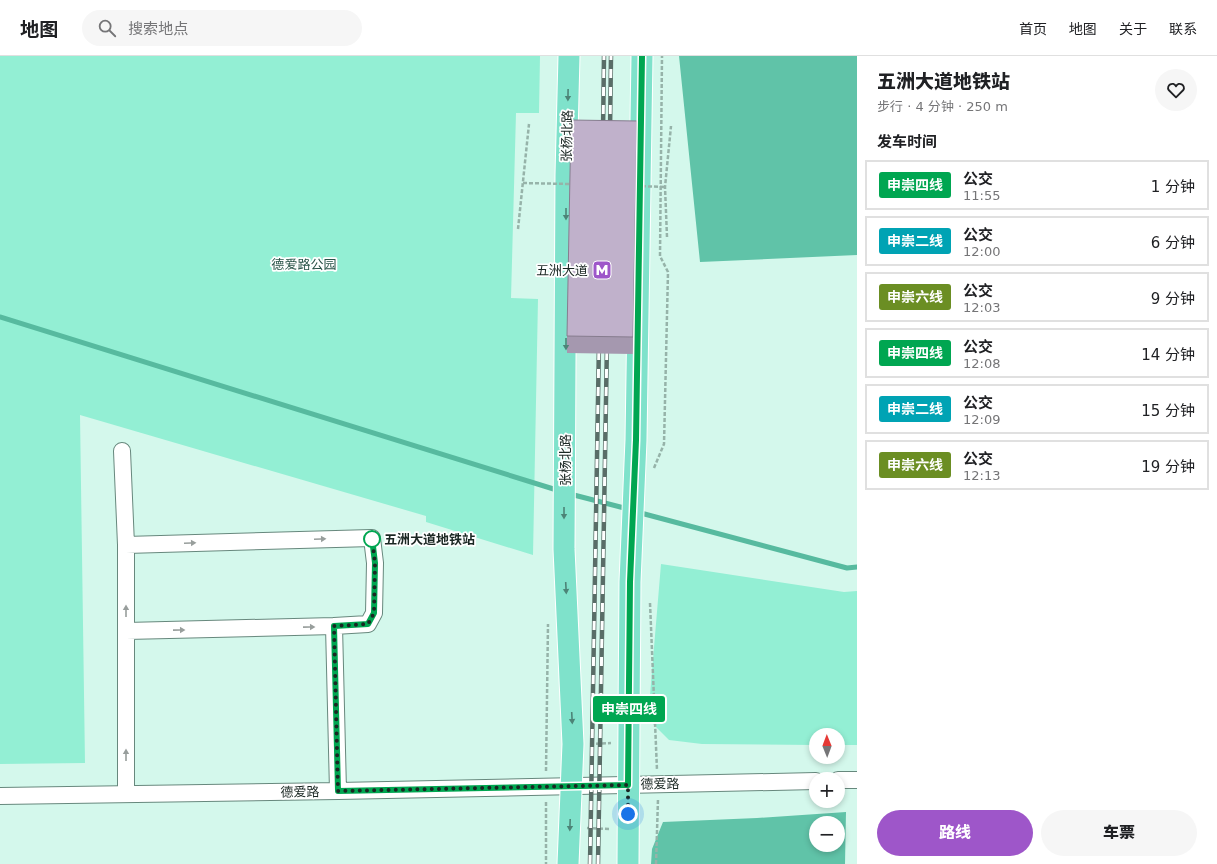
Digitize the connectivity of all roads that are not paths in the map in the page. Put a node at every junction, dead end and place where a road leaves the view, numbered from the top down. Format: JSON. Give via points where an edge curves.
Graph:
{"nodes":[{"id":1,"x":569,"y":56,"type":"edge"},
{"id":2,"x":642,"y":56,"type":"edge"},
{"id":3,"x":122,"y":451,"type":"dead end"},
{"id":4,"x":126,"y":545,"type":"junction"},
{"id":5,"x":334,"y":626,"type":"junction"},
{"id":6,"x":126,"y":631,"type":"junction"},
{"id":7,"x":845,"y":780,"type":"edge"},
{"id":8,"x":857,"y":780,"type":"edge"},
{"id":9,"x":809,"y":781,"type":"edge"},
{"id":10,"x":628,"y":785,"type":"junction"},
{"id":11,"x":572,"y":786,"type":"junction"},
{"id":12,"x":338,"y":791,"type":"junction"},
{"id":13,"x":126,"y":794,"type":"junction"},
{"id":14,"x":0,"y":796,"type":"edge"},
{"id":15,"x":568,"y":864,"type":"edge"},
{"id":16,"x":628,"y":864,"type":"edge"}],
"edges":[{"from":1,"to":11,"type":"main road","name":"张杨北路","one_way":true,"via":[[564,549],[574,744]]},
{"from":2,"to":10,"type":"main road"},
{"from":3,"to":4,"type":"street"},
{"from":4,"to":5,"type":"street","one_way":true,"via":[[372,538],[375,563],[374,613],[368,624]]},
{"from":6,"to":4,"type":"street","one_way":true},
{"from":6,"to":5,"type":"street","one_way":true},
{"from":5,"to":12,"type":"street"},
{"from":13,"to":6,"type":"street","one_way":true},
{"from":7,"to":8,"type":"street"},
{"from":9,"to":10,"type":"street","name":"德爱路"},
{"from":10,"to":11,"type":"street","name":"德爱路"},
{"from":10,"to":16,"type":"main road"},
{"from":11,"to":12,"type":"street","name":"德爱路"},
{"from":11,"to":15,"type":"main road","name":"张杨北路","one_way":true},
{"from":12,"to":13,"type":"street","name":"德爱路"},
{"from":13,"to":14,"type":"street","name":"德爱路"}]}
